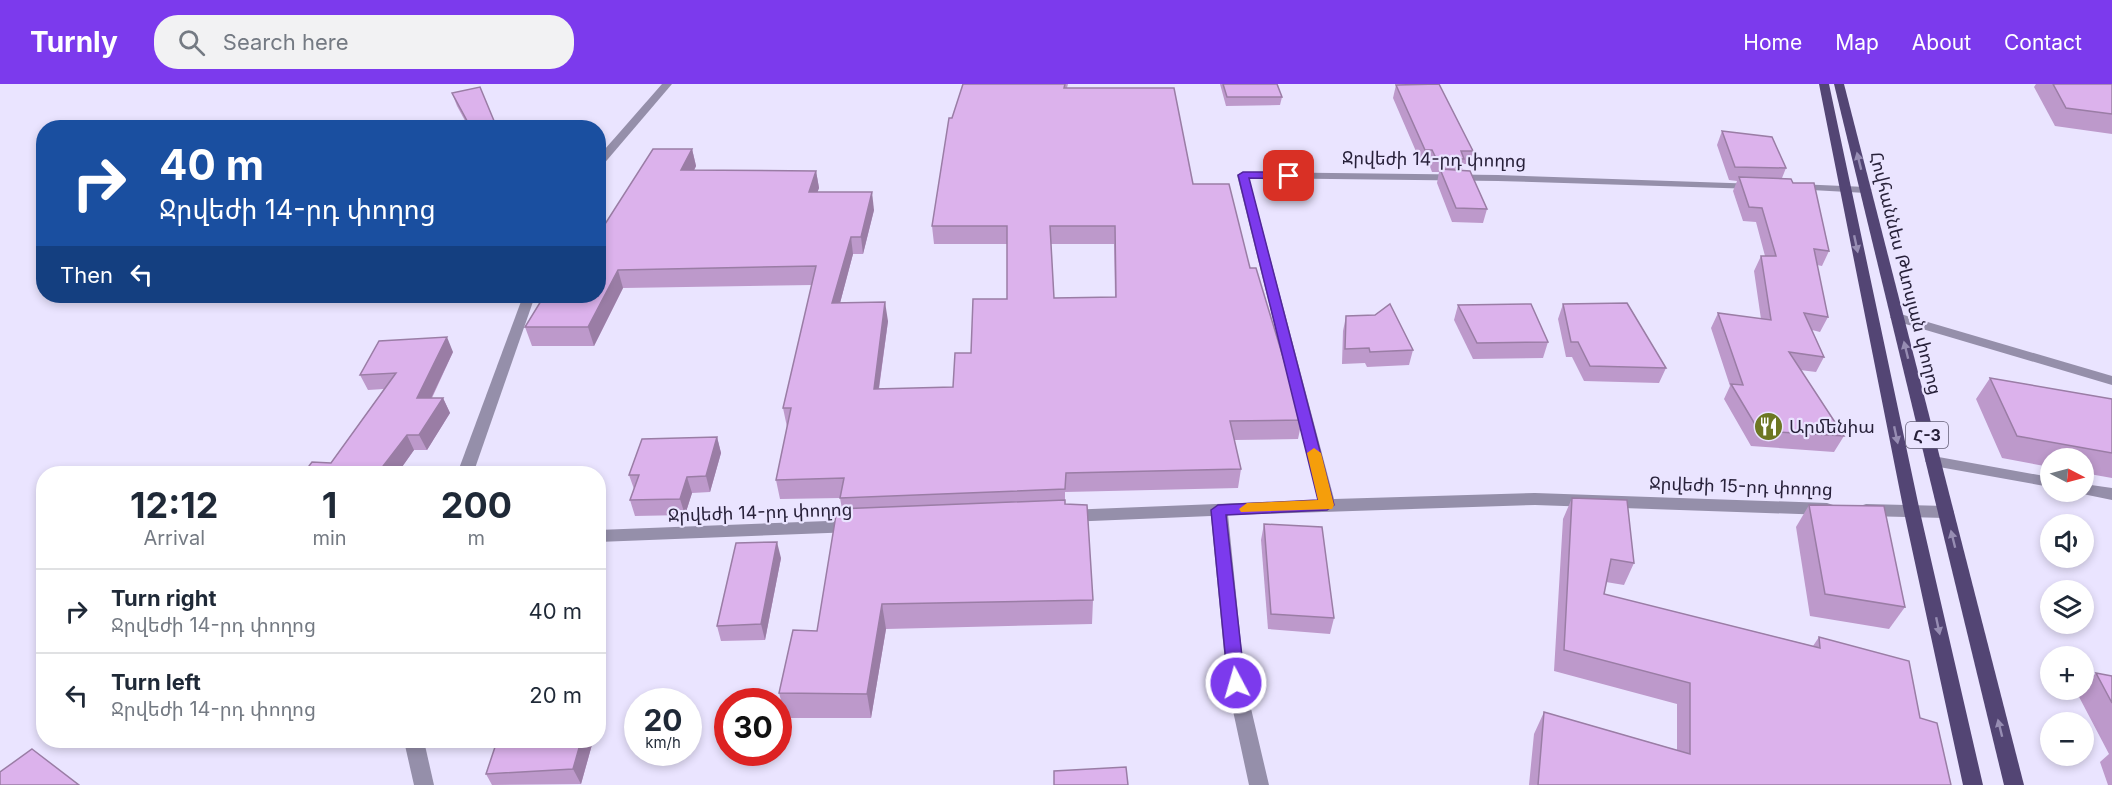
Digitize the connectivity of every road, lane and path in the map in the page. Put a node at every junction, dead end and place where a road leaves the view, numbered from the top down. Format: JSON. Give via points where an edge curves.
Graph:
{"nodes":[{"id":1,"x":667,"y":84,"type":"edge"},
{"id":2,"x":1824,"y":84,"type":"edge"},
{"id":3,"x":1839,"y":84,"type":"edge"},
{"id":4,"x":606,"y":155,"type":"edge"},
{"id":5,"x":1844,"y":189,"type":"junction"},
{"id":6,"x":1866,"y":190,"type":"junction"},
{"id":7,"x":526,"y":303,"type":"edge"},
{"id":8,"x":1898,"y":317,"type":"junction"},
{"id":9,"x":2112,"y":381,"type":"edge"},
{"id":10,"x":1933,"y":461,"type":"junction"},
{"id":11,"x":468,"y":466,"type":"edge"},
{"id":12,"x":2040,"y":481,"type":"edge"},
{"id":13,"x":2094,"y":491,"type":"edge"},
{"id":14,"x":2112,"y":494,"type":"edge"},
{"id":15,"x":1327,"y":505,"type":"junction"},
{"id":16,"x":1218,"y":510,"type":"junction"},
{"id":17,"x":1912,"y":512,"type":"junction"},
{"id":18,"x":1946,"y":512,"type":"junction"},
{"id":19,"x":1053,"y":517,"type":"edge"},
{"id":20,"x":863,"y":525,"type":"edge"},
{"id":21,"x":606,"y":537,"type":"edge"},
{"id":22,"x":416,"y":748,"type":"edge"},
{"id":23,"x":424,"y":785,"type":"edge"},
{"id":24,"x":1259,"y":785,"type":"edge"},
{"id":25,"x":1973,"y":785,"type":"edge"},
{"id":26,"x":2014,"y":785,"type":"edge"}],
"edges":[{"from":1,"to":4,"type":"street"},
{"from":2,"to":5,"type":"main road","number":"Հ-3"},
{"from":6,"to":3,"type":"main road","name":"Հովհաննես Թևոսյան փողոց","number":"Հ-3","one_way":true},
{"from":5,"to":6,"type":"street","name":"Ջրվեժի 14-րդ փողոց"},
{"from":5,"to":15,"type":"street","name":"Ջրվեժի 14-րդ փողոց","via":[[1243,175]]},
{"from":5,"to":17,"type":"main road","number":"Հ-3","one_way":true},
{"from":6,"to":8,"type":"main road","name":"Հովհաննես Թևոսյան փողոց","number":"Հ-3"},
{"from":7,"to":11,"type":"street"},
{"from":8,"to":9,"type":"street"},
{"from":10,"to":8,"type":"main road","name":"Հովհաննես Թևոսյան փողոց","number":"Հ-3","one_way":true},
{"from":10,"to":12,"type":"street"},
{"from":10,"to":18,"type":"main road","name":"Հովհաննես Թևոսյան փողոց","number":"Հ-3"},
{"from":13,"to":14,"type":"street"},
{"from":15,"to":16,"type":"street"},
{"from":15,"to":17,"type":"street","name":"Ջրվեժի 15-րդ փողոց","via":[[1535,499]]},
{"from":16,"to":19,"type":"street"},
{"from":16,"to":24,"type":"street","via":[[1236,683]]},
{"from":17,"to":18,"type":"street","name":"Ջրվեժի 15-րդ փողոց"},
{"from":17,"to":25,"type":"main road","number":"Հ-3","one_way":true},
{"from":26,"to":18,"type":"main road","name":"Հովհաննես Թևոսյան փողոց","number":"Հ-3","one_way":true},
{"from":20,"to":21,"type":"street","name":"Ջրվեժի 14-րդ փողոց"},
{"from":22,"to":23,"type":"street"}]}
